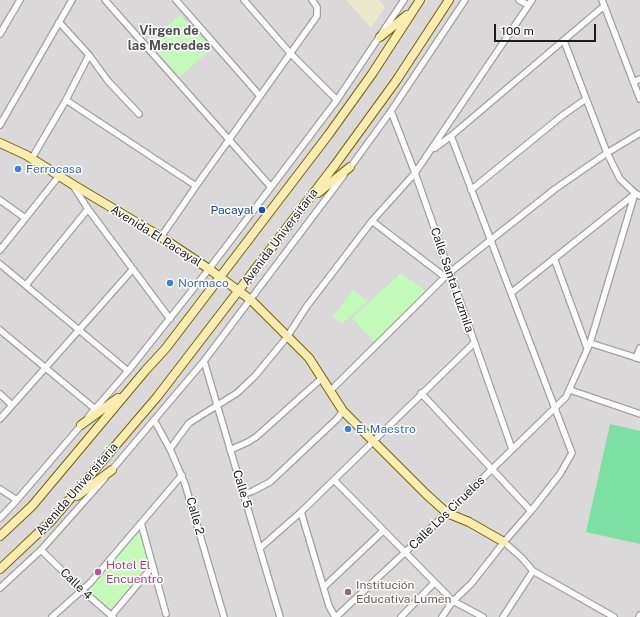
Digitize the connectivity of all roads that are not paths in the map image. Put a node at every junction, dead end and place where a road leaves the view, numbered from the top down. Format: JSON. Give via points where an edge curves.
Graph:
{"nodes":[{"id":1,"x":20,"y":0,"type":"edge"},
{"id":2,"x":72,"y":0,"type":"edge"},
{"id":3,"x":105,"y":0,"type":"edge"},
{"id":4,"x":176,"y":0,"type":"edge"},
{"id":5,"x":244,"y":0,"type":"edge"},
{"id":6,"x":312,"y":0,"type":"edge"},
{"id":7,"x":404,"y":0,"type":"edge"},
{"id":8,"x":420,"y":0,"type":"edge"},
{"id":9,"x":449,"y":0,"type":"edge"},
{"id":10,"x":465,"y":0,"type":"edge"},
{"id":11,"x":519,"y":0,"type":"edge"},
{"id":12,"x":602,"y":0,"type":"edge"},
{"id":13,"x":530,"y":3,"type":"edge"},
{"id":14,"x":604,"y":6,"type":"junction"},
{"id":15,"x":414,"y":10,"type":"junction"},
{"id":16,"x":59,"y":22,"type":"junction"},
{"id":17,"x":0,"y":34,"type":"edge"},
{"id":18,"x":380,"y":37,"type":"junction"},
{"id":19,"x":564,"y":41,"type":"junction"},
{"id":20,"x":290,"y":54,"type":"junction"},
{"id":21,"x":90,"y":55,"type":"junction"},
{"id":22,"x":640,"y":79,"type":"edge"},
{"id":23,"x":633,"y":82,"type":"junction"},
{"id":24,"x":260,"y":96,"type":"junction"},
{"id":25,"x":586,"y":99,"type":"junction"},
{"id":26,"x":640,"y":99,"type":"edge"},
{"id":27,"x":66,"y":100,"type":"junction"},
{"id":28,"x":337,"y":100,"type":"junction"},
{"id":29,"x":391,"y":112,"type":"junction"},
{"id":30,"x":139,"y":114,"type":"dead end"},
{"id":31,"x":0,"y":125,"type":"edge"},
{"id":32,"x":640,"y":133,"type":"edge"},
{"id":33,"x":451,"y":136,"type":"junction"},
{"id":34,"x":229,"y":140,"type":"junction"},
{"id":35,"x":0,"y":143,"type":"edge"},
{"id":36,"x":431,"y":150,"type":"junction"},
{"id":37,"x":607,"y":153,"type":"junction"},
{"id":38,"x":32,"y":158,"type":"junction"},
{"id":39,"x":350,"y":167,"type":"junction"},
{"id":40,"x":415,"y":173,"type":"junction"},
{"id":41,"x":59,"y":176,"type":"junction"},
{"id":42,"x":72,"y":184,"type":"junction"},
{"id":43,"x":196,"y":186,"type":"junction"},
{"id":44,"x":272,"y":187,"type":"junction"},
{"id":45,"x":471,"y":190,"type":"junction"},
{"id":46,"x":638,"y":194,"type":"edge"},
{"id":47,"x":0,"y":200,"type":"edge"},
{"id":48,"x":308,"y":201,"type":"junction"},
{"id":49,"x":88,"y":209,"type":"junction"},
{"id":50,"x":25,"y":218,"type":"junction"},
{"id":51,"x":372,"y":222,"type":"junction"},
{"id":52,"x":161,"y":237,"type":"junction"},
{"id":53,"x":491,"y":240,"type":"junction"},
{"id":54,"x":0,"y":250,"type":"edge"},
{"id":55,"x":554,"y":258,"type":"junction"},
{"id":56,"x":0,"y":264,"type":"edge"},
{"id":57,"x":133,"y":269,"type":"junction"},
{"id":58,"x":209,"y":269,"type":"junction"},
{"id":59,"x":447,"y":275,"type":"junction"},
{"id":60,"x":220,"y":277,"type":"junction"},
{"id":61,"x":26,"y":286,"type":"junction"},
{"id":62,"x":239,"y":291,"type":"junction"},
{"id":63,"x":511,"y":293,"type":"junction"},
{"id":64,"x":251,"y":300,"type":"junction"},
{"id":65,"x":170,"y":319,"type":"junction"},
{"id":66,"x":0,"y":330,"type":"edge"},
{"id":67,"x":79,"y":330,"type":"junction"},
{"id":68,"x":287,"y":337,"type":"junction"},
{"id":69,"x":474,"y":343,"type":"junction"},
{"id":70,"x":589,"y":346,"type":"junction"},
{"id":71,"x":640,"y":348,"type":"edge"},
{"id":72,"x":638,"y":358,"type":"edge"},
{"id":73,"x":204,"y":361,"type":"junction"},
{"id":74,"x":45,"y":367,"type":"junction"},
{"id":75,"x":128,"y":371,"type":"junction"},
{"id":76,"x":322,"y":378,"type":"junction"},
{"id":77,"x":130,"y":389,"type":"junction"},
{"id":78,"x":570,"y":390,"type":"junction"},
{"id":79,"x":330,"y":391,"type":"junction"},
{"id":80,"x":421,"y":393,"type":"junction"},
{"id":81,"x":0,"y":394,"type":"edge"},
{"id":82,"x":12,"y":405,"type":"junction"},
{"id":83,"x":217,"y":406,"type":"junction"},
{"id":84,"x":555,"y":408,"type":"junction"},
{"id":85,"x":95,"y":409,"type":"junction"},
{"id":86,"x":343,"y":411,"type":"junction"},
{"id":87,"x":640,"y":414,"type":"edge"},
{"id":88,"x":0,"y":419,"type":"edge"},
{"id":89,"x":154,"y":420,"type":"junction"},
{"id":90,"x":81,"y":425,"type":"junction"},
{"id":91,"x":374,"y":442,"type":"junction"},
{"id":92,"x":170,"y":449,"type":"junction"},
{"id":93,"x":512,"y":449,"type":"junction"},
{"id":94,"x":230,"y":450,"type":"junction"},
{"id":95,"x":493,"y":469,"type":"junction"},
{"id":96,"x":112,"y":470,"type":"junction"},
{"id":97,"x":182,"y":475,"type":"junction"},
{"id":98,"x":334,"y":480,"type":"junction"},
{"id":99,"x":0,"y":488,"type":"edge"},
{"id":100,"x":244,"y":494,"type":"junction"},
{"id":101,"x":17,"y":500,"type":"junction"},
{"id":102,"x":65,"y":505,"type":"junction"},
{"id":103,"x":531,"y":511,"type":"junction"},
{"id":104,"x":301,"y":512,"type":"junction"},
{"id":105,"x":447,"y":513,"type":"junction"},
{"id":106,"x":0,"y":518,"type":"edge"},
{"id":107,"x":141,"y":523,"type":"junction"},
{"id":108,"x":383,"y":531,"type":"junction"},
{"id":109,"x":0,"y":536,"type":"edge"},
{"id":110,"x":504,"y":542,"type":"junction"},
{"id":111,"x":260,"y":548,"type":"junction"},
{"id":112,"x":41,"y":550,"type":"junction"},
{"id":113,"x":405,"y":553,"type":"junction"},
{"id":114,"x":153,"y":566,"type":"junction"},
{"id":115,"x":0,"y":569,"type":"edge"},
{"id":116,"x":533,"y":572,"type":"junction"},
{"id":117,"x":434,"y":583,"type":"junction"},
{"id":118,"x":0,"y":588,"type":"edge"},
{"id":119,"x":324,"y":588,"type":"junction"},
{"id":120,"x":82,"y":590,"type":"junction"},
{"id":121,"x":454,"y":601,"type":"junction"},
{"id":122,"x":166,"y":614,"type":"dead end"},
{"id":123,"x":112,"y":616,"type":"edge"},
{"id":124,"x":52,"y":617,"type":"edge"},
{"id":125,"x":224,"y":617,"type":"edge"},
{"id":126,"x":280,"y":617,"type":"edge"},
{"id":127,"x":336,"y":617,"type":"edge"},
{"id":128,"x":401,"y":617,"type":"edge"},
{"id":129,"x":442,"y":617,"type":"edge"},
{"id":130,"x":483,"y":617,"type":"edge"},
{"id":131,"x":503,"y":617,"type":"edge"},
{"id":132,"x":614,"y":617,"type":"edge"}],
"edges":[{"from":1,"to":17,"type":"street"},
{"from":2,"to":16,"type":"street"},
{"from":3,"to":34,"type":"street"},
{"from":4,"to":24,"type":"street"},
{"from":5,"to":20,"type":"street"},
{"from":6,"to":20,"type":"street","via":[[317,7],[317,16]]},
{"from":7,"to":18,"type":"street"},
{"from":8,"to":15,"type":"street","name":"Avenida Universitaria"},
{"from":9,"to":48,"type":"street","name":"Avenida Universitaria","via":[[396,81]]},
{"from":10,"to":29,"type":"street","name":"Avenida Universitaria"},
{"from":11,"to":13,"type":"street"},
{"from":12,"to":14,"type":"street"},
{"from":13,"to":36,"type":"street"},
{"from":14,"to":19,"type":"street"},
{"from":14,"to":23,"type":"street"},
{"from":15,"to":18,"type":"street"},
{"from":15,"to":60,"type":"street","name":"Avenida Universitaria","via":[[329,134]]},
{"from":16,"to":21,"type":"street"},
{"from":16,"to":31,"type":"street"},
{"from":18,"to":28,"type":"street"},
{"from":19,"to":25,"type":"street"},
{"from":19,"to":33,"type":"street"},
{"from":20,"to":24,"type":"street"},
{"from":20,"to":28,"type":"street"},
{"from":21,"to":27,"type":"street"},
{"from":21,"to":30,"type":"street","via":[[108,81]]},
{"from":22,"to":23,"type":"street"},
{"from":23,"to":26,"type":"street"},
{"from":24,"to":34,"type":"street"},
{"from":25,"to":37,"type":"street"},
{"from":25,"to":45,"type":"street"},
{"from":27,"to":38,"type":"street"},
{"from":27,"to":43,"type":"street"},
{"from":28,"to":44,"type":"street"},
{"from":29,"to":39,"type":"street","name":"Avenida Universitaria"},
{"from":29,"to":40,"type":"street","name":"Calle Santa Luzmila"},
{"from":32,"to":37,"type":"street"},
{"from":33,"to":36,"type":"street"},
{"from":33,"to":45,"type":"street"},
{"from":34,"to":43,"type":"street"},
{"from":34,"to":44,"type":"street"},
{"from":35,"to":38,"type":"street","name":"Avenida El Pacayal"},
{"from":36,"to":40,"type":"street"},
{"from":37,"to":46,"type":"street","via":[[620,179]]},
{"from":37,"to":53,"type":"street"},
{"from":38,"to":41,"type":"street","name":"Avenida El Pacayal"},
{"from":39,"to":48,"type":"street"},
{"from":39,"to":64,"type":"street","name":"Avenida Universitaria"},
{"from":40,"to":51,"type":"street"},
{"from":40,"to":59,"type":"street","name":"Calle Santa Luzmila"},
{"from":41,"to":42,"type":"street","name":"Avenida El Pacayal"},
{"from":41,"to":50,"type":"street"},
{"from":42,"to":49,"type":"street"},
{"from":42,"to":52,"type":"street","name":"Avenida El Pacayal"},
{"from":43,"to":52,"type":"street"},
{"from":44,"to":58,"type":"street"},
{"from":45,"to":53,"type":"street"},
{"from":46,"to":55,"type":"street"},
{"from":46,"to":70,"type":"street","name":"Calle Los Ciruelos"},
{"from":47,"to":50,"type":"street"},
{"from":48,"to":62,"type":"street","name":"Avenida Universitaria"},
{"from":49,"to":57,"type":"street"},
{"from":49,"to":61,"type":"street"},
{"from":50,"to":54,"type":"street"},
{"from":51,"to":59,"type":"street"},
{"from":51,"to":68,"type":"street","via":[[307,306]]},
{"from":52,"to":58,"type":"street","name":"Avenida El Pacayal"},
{"from":53,"to":59,"type":"street"},
{"from":53,"to":63,"type":"street"},
{"from":55,"to":63,"type":"street"},
{"from":55,"to":70,"type":"street"},
{"from":56,"to":61,"type":"street"},
{"from":57,"to":65,"type":"street"},
{"from":57,"to":67,"type":"street"},
{"from":58,"to":60,"type":"street","name":"Avenida El Pacayal"},
{"from":58,"to":65,"type":"street"},
{"from":59,"to":69,"type":"street","name":"Calle Santa Luzmila"},
{"from":59,"to":79,"type":"street"},
{"from":60,"to":62,"type":"street","name":"Avenida El Pacayal"},
{"from":60,"to":77,"type":"street","name":"Avenida Universitaria","via":[[166,348]]},
{"from":61,"to":67,"type":"street"},
{"from":62,"to":64,"type":"street","name":"Avenida El Pacayal"},
{"from":62,"to":102,"type":"street","name":"Avenida Universitaria"},
{"from":63,"to":84,"type":"street"},
{"from":64,"to":68,"type":"street","name":"Avenida El Pacayal"},
{"from":64,"to":73,"type":"street","name":"Avenida Universitaria"},
{"from":65,"to":75,"type":"street"},
{"from":66,"to":74,"type":"street"},
{"from":67,"to":74,"type":"street"},
{"from":67,"to":75,"type":"street"},
{"from":68,"to":76,"type":"street","name":"Avenida El Pacayal","via":[[309,358]]},
{"from":68,"to":83,"type":"street","via":[[255,376],[237,393]]},
{"from":69,"to":80,"type":"street"},
{"from":69,"to":93,"type":"street","name":"Calle Santa Luzmila"},
{"from":70,"to":72,"type":"street"},
{"from":70,"to":78,"type":"street","name":"Calle Los Ciruelos"},
{"from":71,"to":72,"type":"street"},
{"from":73,"to":83,"type":"street","name":"Calle 5"},
{"from":73,"to":89,"type":"street","name":"Avenida Universitaria"},
{"from":74,"to":82,"type":"street"},
{"from":74,"to":85,"type":"street"},
{"from":75,"to":85,"type":"street"},
{"from":76,"to":79,"type":"street","name":"Avenida El Pacayal"},
{"from":76,"to":94,"type":"street","via":[[256,437]]},
{"from":77,"to":90,"type":"street"},
{"from":77,"to":109,"type":"street","name":"Avenida Universitaria","via":[[32,506]]},
{"from":78,"to":84,"type":"street","name":"Calle Los Ciruelos"},
{"from":78,"to":87,"type":"street"},
{"from":79,"to":86,"type":"street","name":"Avenida El Pacayal"},
{"from":80,"to":91,"type":"street"},
{"from":80,"to":95,"type":"street"},
{"from":81,"to":82,"type":"street"},
{"from":82,"to":88,"type":"street"},
{"from":83,"to":92,"type":"street","via":[[189,423]]},
{"from":83,"to":94,"type":"street","name":"Calle 5"},
{"from":84,"to":93,"type":"street","name":"Calle Los Ciruelos"},
{"from":84,"to":103,"type":"street","via":[[572,453],[560,474]]},
{"from":85,"to":90,"type":"street"},
{"from":86,"to":91,"type":"street","name":"Avenida El Pacayal"},
{"from":86,"to":100,"type":"street","via":[[270,482]]},
{"from":89,"to":92,"type":"street","name":"Calle 2"},
{"from":89,"to":96,"type":"street","name":"Avenida Universitaria"},
{"from":90,"to":101,"type":"street"},
{"from":91,"to":98,"type":"street"},
{"from":91,"to":105,"type":"street","name":"Avenida El Pacayal"},
{"from":92,"to":97,"type":"street","name":"Calle 2"},
{"from":93,"to":95,"type":"street","name":"Calle Los Ciruelos"},
{"from":94,"to":100,"type":"street","name":"Calle 5"},
{"from":95,"to":103,"type":"street"},
{"from":95,"to":105,"type":"street","name":"Calle Los Ciruelos"},
{"from":96,"to":102,"type":"street"},
{"from":96,"to":112,"type":"street","name":"Avenida Universitaria"},
{"from":97,"to":107,"type":"street"},
{"from":97,"to":125,"type":"street","name":"Calle 2"},
{"from":98,"to":104,"type":"street"},
{"from":98,"to":108,"type":"street"},
{"from":99,"to":101,"type":"street"},
{"from":100,"to":111,"type":"street","name":"Calle 5"},
{"from":101,"to":106,"type":"street"},
{"from":102,"to":115,"type":"street","name":"Avenida Universitaria"},
{"from":103,"to":110,"type":"street"},
{"from":104,"to":111,"type":"street"},
{"from":104,"to":119,"type":"street"},
{"from":105,"to":110,"type":"street","name":"Avenida El Pacayal"},
{"from":105,"to":113,"type":"street","name":"Calle Los Ciruelos"},
{"from":107,"to":114,"type":"street"},
{"from":107,"to":120,"type":"street"},
{"from":108,"to":113,"type":"street"},
{"from":108,"to":119,"type":"street"},
{"from":110,"to":116,"type":"street"},
{"from":110,"to":121,"type":"street"},
{"from":111,"to":126,"type":"street","name":"Calle 5"},
{"from":112,"to":118,"type":"street","name":"Avenida Universitaria"},
{"from":112,"to":120,"type":"street","name":"Calle 4"},
{"from":113,"to":117,"type":"street"},
{"from":113,"to":127,"type":"street","name":"Calle Los Ciruelos"},
{"from":114,"to":122,"type":"street"},
{"from":114,"to":123,"type":"street"},
{"from":116,"to":131,"type":"street"},
{"from":116,"to":132,"type":"street"},
{"from":117,"to":121,"type":"street"},
{"from":117,"to":128,"type":"street"},
{"from":119,"to":127,"type":"street","via":[[329,606]]},
{"from":120,"to":123,"type":"street","name":"Calle 4"},
{"from":120,"to":124,"type":"street"},
{"from":121,"to":129,"type":"street"},
{"from":121,"to":130,"type":"street"}]}
